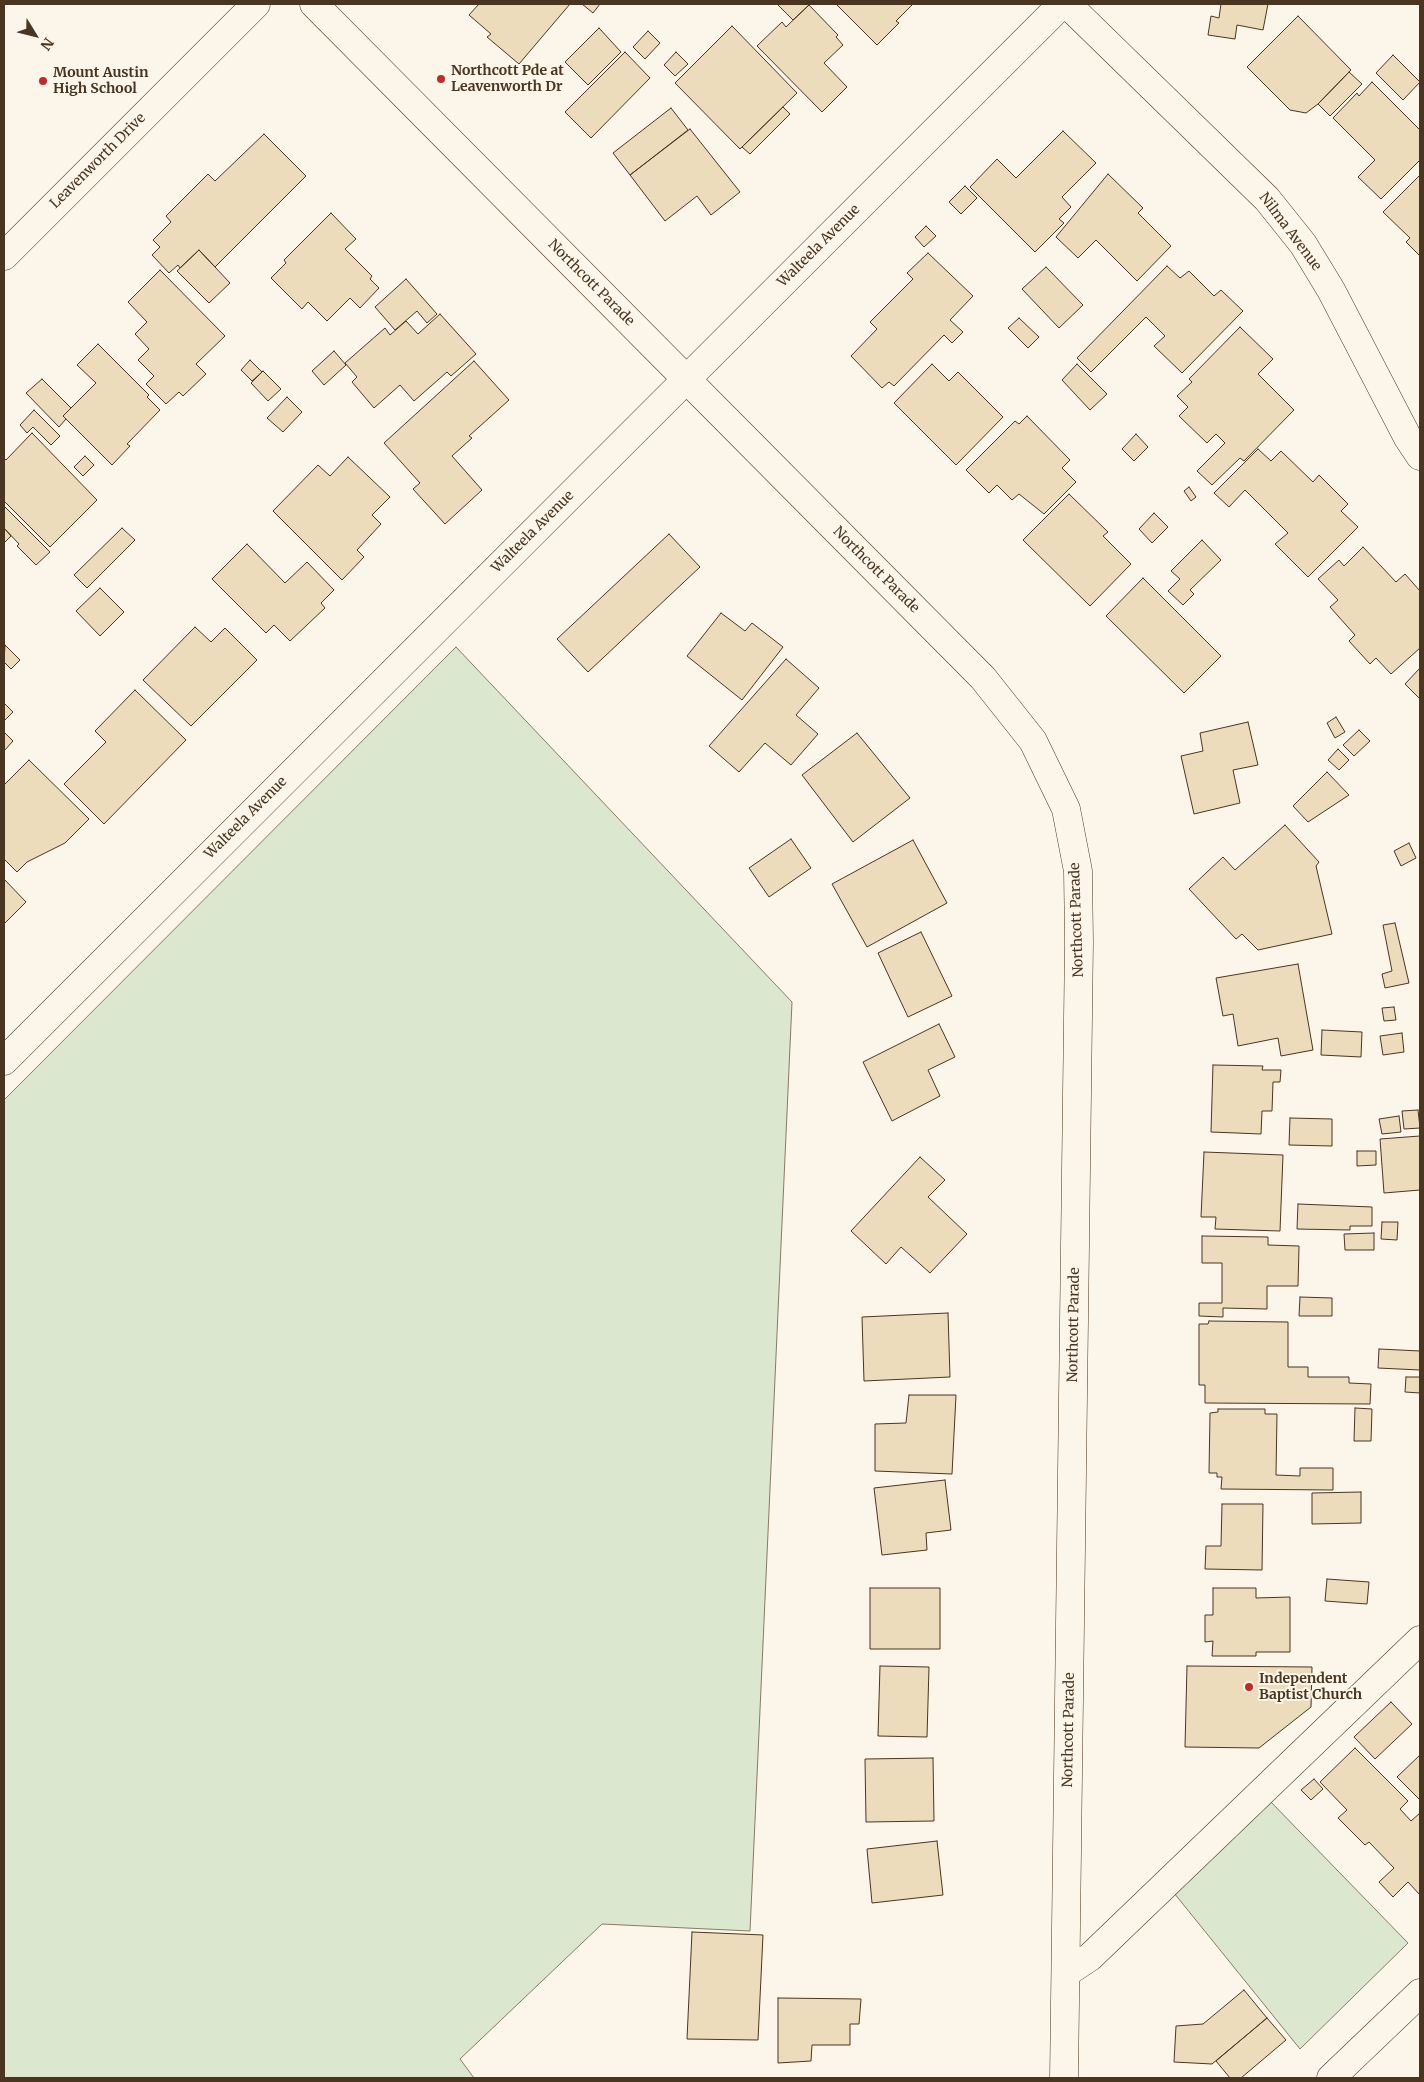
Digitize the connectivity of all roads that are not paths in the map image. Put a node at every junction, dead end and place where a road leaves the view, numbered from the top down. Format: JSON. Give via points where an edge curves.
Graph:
{"nodes":[{"id":1,"x":256,"y":4,"type":"edge"},
{"id":2,"x":314,"y":4,"type":"edge"},
{"id":3,"x":1062,"y":4,"type":"edge"},
{"id":4,"x":1067,"y":4,"type":"edge"},
{"id":5,"x":4,"y":256,"type":"edge"},
{"id":6,"x":685,"y":379,"type":"junction"},
{"id":7,"x":1420,"y":456,"type":"edge"},
{"id":8,"x":4,"y":1061,"type":"edge"},
{"id":9,"x":1420,"y":1640,"type":"edge"},
{"id":10,"x":1066,"y":1973,"type":"junction"},
{"id":11,"x":1420,"y":1993,"type":"edge"},
{"id":12,"x":1064,"y":2078,"type":"edge"},
{"id":13,"x":1331,"y":2078,"type":"edge"}],
"edges":[{"from":1,"to":5,"type":"street","name":"Leavenworth Drive"},
{"from":2,"to":6,"type":"street","name":"Northcott Parade"},
{"from":3,"to":6,"type":"street","name":"Walteela Avenue"},
{"from":4,"to":7,"type":"street","name":"Nilma Avenue","via":[[1267,199],[1297,237],[1331,290]]},
{"from":6,"to":8,"type":"street","name":"Walteela Avenue"},
{"from":6,"to":10,"type":"street","name":"Northcott Parade","via":[[984,678],[1033,741],[1066,808],[1078,871],[1079,942]]},
{"from":9,"to":10,"type":"street","via":[[1090,1957]]},
{"from":10,"to":12,"type":"street","name":"Northcott Parade"},
{"from":11,"to":13,"type":"street"}]}
